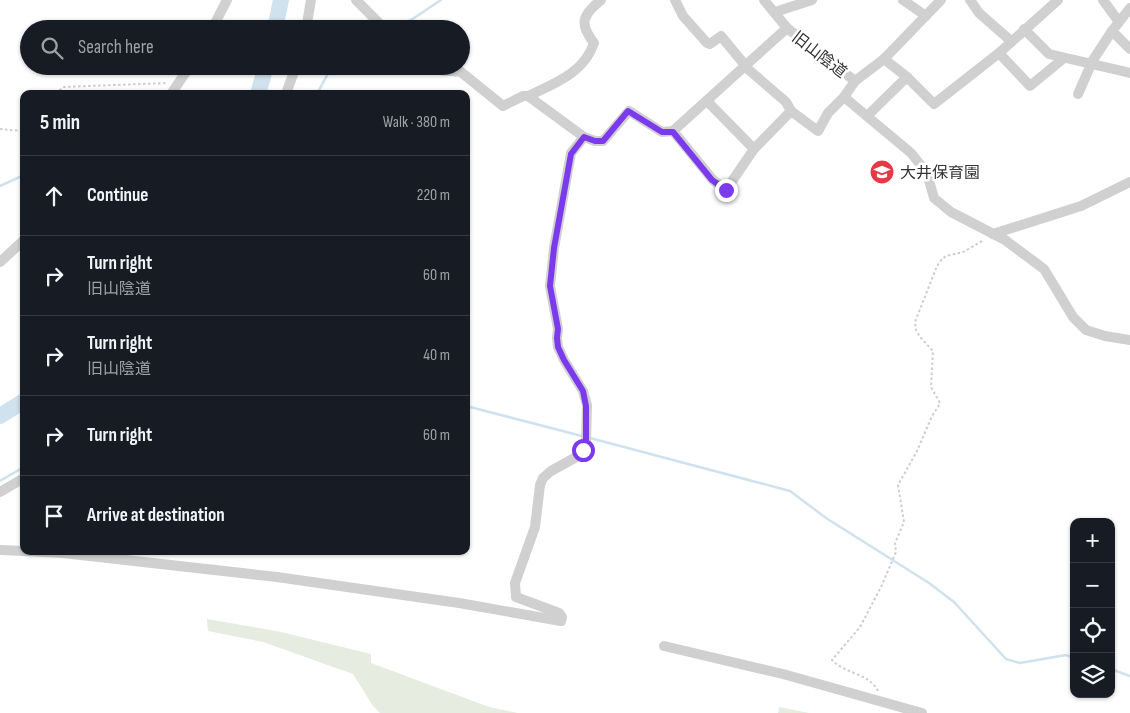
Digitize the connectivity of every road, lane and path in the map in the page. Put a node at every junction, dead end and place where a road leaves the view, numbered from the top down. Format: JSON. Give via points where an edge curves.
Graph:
{"nodes":[{"id":1,"x":227,"y":0,"type":"edge"},
{"id":2,"x":311,"y":0,"type":"edge"},
{"id":3,"x":356,"y":0,"type":"edge"},
{"id":4,"x":601,"y":0,"type":"edge"},
{"id":5,"x":675,"y":0,"type":"edge"},
{"id":6,"x":764,"y":0,"type":"edge"},
{"id":7,"x":812,"y":0,"type":"edge"},
{"id":8,"x":903,"y":0,"type":"edge"},
{"id":9,"x":941,"y":0,"type":"edge"},
{"id":10,"x":970,"y":0,"type":"edge"},
{"id":11,"x":1058,"y":0,"type":"edge"},
{"id":12,"x":1103,"y":0,"type":"edge"},
{"id":13,"x":1130,"y":8,"type":"edge"},
{"id":14,"x":775,"y":12,"type":"junction"},
{"id":15,"x":926,"y":16,"type":"junction"},
{"id":16,"x":217,"y":20,"type":"edge"},
{"id":17,"x":308,"y":20,"type":"edge"},
{"id":18,"x":376,"y":20,"type":"edge"},
{"id":19,"x":1119,"y":22,"type":"junction"},
{"id":20,"x":787,"y":28,"type":"junction"},
{"id":21,"x":1024,"y":29,"type":"junction"},
{"id":22,"x":1112,"y":31,"type":"junction"},
{"id":23,"x":1011,"y":41,"type":"junction"},
{"id":24,"x":1130,"y":49,"type":"edge"},
{"id":25,"x":999,"y":53,"type":"junction"},
{"id":26,"x":1064,"y":58,"type":"junction"},
{"id":27,"x":884,"y":59,"type":"junction"},
{"id":28,"x":1091,"y":64,"type":"junction"},
{"id":29,"x":746,"y":65,"type":"junction"},
{"id":30,"x":1130,"y":73,"type":"edge"},
{"id":31,"x":184,"y":75,"type":"edge"},
{"id":32,"x":293,"y":75,"type":"edge"},
{"id":33,"x":465,"y":75,"type":"edge"},
{"id":34,"x":907,"y":77,"type":"junction"},
{"id":35,"x":854,"y":81,"type":"junction"},
{"id":36,"x":168,"y":83,"type":"dead end"},
{"id":37,"x":60,"y":90,"type":"edge"},
{"id":38,"x":174,"y":90,"type":"edge"},
{"id":39,"x":287,"y":90,"type":"edge"},
{"id":40,"x":1078,"y":94,"type":"dead end"},
{"id":41,"x":528,"y":96,"type":"junction"},
{"id":42,"x":844,"y":97,"type":"junction"},
{"id":43,"x":706,"y":101,"type":"junction"},
{"id":44,"x":791,"y":111,"type":"junction"},
{"id":45,"x":867,"y":116,"type":"junction"},
{"id":46,"x":0,"y":130,"type":"edge"},
{"id":47,"x":20,"y":131,"type":"edge"},
{"id":48,"x":673,"y":132,"type":"junction"},
{"id":49,"x":584,"y":137,"type":"junction"},
{"id":50,"x":754,"y":149,"type":"junction"},
{"id":51,"x":1130,"y":182,"type":"edge"},
{"id":52,"x":993,"y":234,"type":"junction"},
{"id":53,"x":20,"y":244,"type":"edge"},
{"id":54,"x":0,"y":262,"type":"edge"},
{"id":55,"x":1130,"y":340,"type":"edge"},
{"id":56,"x":20,"y":480,"type":"edge"},
{"id":57,"x":0,"y":492,"type":"edge"},
{"id":58,"x":0,"y":550,"type":"edge"},
{"id":59,"x":20,"y":551,"type":"edge"},
{"id":60,"x":80,"y":555,"type":"edge"},
{"id":61,"x":664,"y":646,"type":"dead end"},
{"id":62,"x":878,"y":700,"type":"junction"},
{"id":63,"x":922,"y":713,"type":"edge"}],
"edges":[{"from":1,"to":16,"type":"street"},
{"from":2,"to":17,"type":"street"},
{"from":3,"to":18,"type":"street"},
{"from":4,"to":41,"type":"street","via":[[584,23],[585,31],[594,43],[581,66],[571,75]]},
{"from":5,"to":29,"type":"street","via":[[683,16],[707,43],[721,36]]},
{"from":6,"to":14,"type":"street"},
{"from":7,"to":14,"type":"street"},
{"from":8,"to":15,"type":"street"},
{"from":9,"to":15,"type":"street"},
{"from":10,"to":23,"type":"street","via":[[979,13]]},
{"from":11,"to":21,"type":"street"},
{"from":12,"to":19,"type":"street"},
{"from":13,"to":19,"type":"street"},
{"from":14,"to":20,"type":"street"},
{"from":15,"to":27,"type":"street"},
{"from":19,"to":22,"type":"street"},
{"from":20,"to":29,"type":"street","name":"旧山陰道"},
{"from":20,"to":35,"type":"street","name":"旧山陰道"},
{"from":21,"to":23,"type":"street"},
{"from":21,"to":26,"type":"street","via":[[1049,54]]},
{"from":22,"to":24,"type":"street"},
{"from":22,"to":28,"type":"street"},
{"from":23,"to":25,"type":"street"},
{"from":25,"to":26,"type":"street","via":[[1030,86]]},
{"from":25,"to":34,"type":"street","via":[[934,104]]},
{"from":26,"to":28,"type":"street"},
{"from":27,"to":34,"type":"street"},
{"from":27,"to":35,"type":"street"},
{"from":28,"to":30,"type":"street"},
{"from":28,"to":40,"type":"street"},
{"from":29,"to":43,"type":"street","name":"旧山陰道"},
{"from":29,"to":44,"type":"street","via":[[786,102]]},
{"from":31,"to":38,"type":"street"},
{"from":32,"to":39,"type":"street"},
{"from":33,"to":41,"type":"street","via":[[503,106]]},
{"from":34,"to":45,"type":"street"},
{"from":35,"to":42,"type":"street","name":"旧山陰道"},
{"from":36,"to":37,"type":"path","via":[[63,87]]},
{"from":41,"to":49,"type":"street"},
{"from":42,"to":44,"type":"street","via":[[828,112],[818,130]]},
{"from":42,"to":45,"type":"street","name":"旧山陰道"},
{"from":43,"to":48,"type":"street","name":"旧山陰道"},
{"from":43,"to":50,"type":"street"},
{"from":44,"to":50,"type":"street"},
{"from":45,"to":52,"type":"street","name":"旧山陰道","via":[[911,153],[927,173],[934,198],[951,212]]},
{"from":46,"to":47,"type":"path"},
{"from":48,"to":49,"type":"street","via":[[662,132],[628,111],[603,141]]},
{"from":48,"to":50,"type":"street","via":[[712,180],[726,190]]},
{"from":49,"to":60,"type":"street","via":[[571,154],[550,286],[558,347],[583,391],[586,443],[580,455],[550,470],[543,478],[534,528],[515,583],[516,597],[559,613],[562,621],[277,577]]},
{"from":51,"to":52,"type":"street","via":[[1081,206]]},
{"from":52,"to":55,"type":"street","name":"旧山陰道","via":[[1044,269],[1073,317],[1086,330]]},
{"from":52,"to":62,"type":"path","via":[[963,252],[942,259],[915,322],[920,337],[934,351],[931,387],[940,403],[898,485],[904,522],[897,538],[896,552],[860,627],[832,660],[873,684],[878,691]]},
{"from":53,"to":54,"type":"street"},
{"from":56,"to":57,"type":"street"},
{"from":58,"to":59,"type":"street"},
{"from":61,"to":62,"type":"street"},
{"from":62,"to":63,"type":"street"}]}
